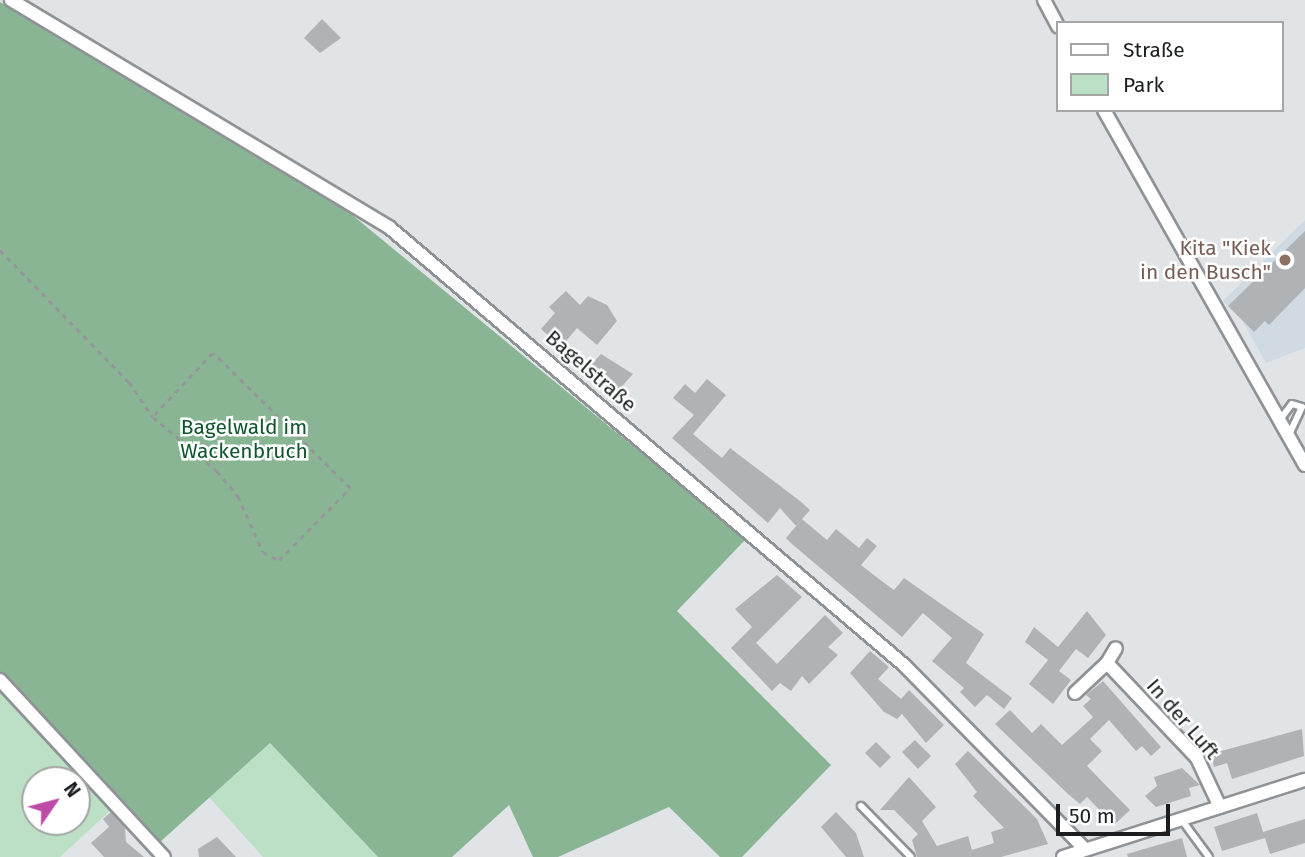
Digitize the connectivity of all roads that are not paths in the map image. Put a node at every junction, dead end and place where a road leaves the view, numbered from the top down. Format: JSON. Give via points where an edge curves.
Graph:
{"nodes":[{"id":1,"x":10,"y":0,"type":"edge"},
{"id":2,"x":1044,"y":0,"type":"edge"},
{"id":3,"x":1056,"y":22,"type":"edge"},
{"id":4,"x":1105,"y":112,"type":"edge"},
{"id":5,"x":1279,"y":421,"type":"junction"},
{"id":6,"x":1288,"y":437,"type":"junction"},
{"id":7,"x":1305,"y":465,"type":"edge"},
{"id":8,"x":1116,"y":648,"type":"dead end"},
{"id":9,"x":1107,"y":663,"type":"junction"},
{"id":10,"x":0,"y":680,"type":"edge"},
{"id":11,"x":1075,"y":693,"type":"dead end"},
{"id":12,"x":1305,"y":780,"type":"edge"},
{"id":13,"x":861,"y":806,"type":"dead end"},
{"id":14,"x":1220,"y":807,"type":"junction"},
{"id":15,"x":1181,"y":819,"type":"junction"},
{"id":16,"x":1086,"y":849,"type":"junction"},
{"id":17,"x":164,"y":857,"type":"edge"},
{"id":18,"x":911,"y":857,"type":"edge"},
{"id":19,"x":1063,"y":857,"type":"edge"},
{"id":20,"x":1209,"y":857,"type":"edge"}],
"edges":[{"from":1,"to":16,"type":"street","name":"Bagelstraße","via":[[400,235],[904,665]]},
{"from":2,"to":3,"type":"street"},
{"from":4,"to":5,"type":"street"},
{"from":5,"to":6,"type":"street"},
{"from":5,"to":6,"type":"lane","via":[[1292,404],[1303,409]]},
{"from":6,"to":7,"type":"street"},
{"from":8,"to":9,"type":"street"},
{"from":9,"to":11,"type":"street"},
{"from":9,"to":14,"type":"street","name":"In der Luft","via":[[1197,758]]},
{"from":10,"to":17,"type":"street"},
{"from":12,"to":14,"type":"street"},
{"from":13,"to":18,"type":"lane"},
{"from":14,"to":15,"type":"street"},
{"from":15,"to":16,"type":"street"},
{"from":15,"to":20,"type":"lane"},
{"from":16,"to":19,"type":"street"}]}
